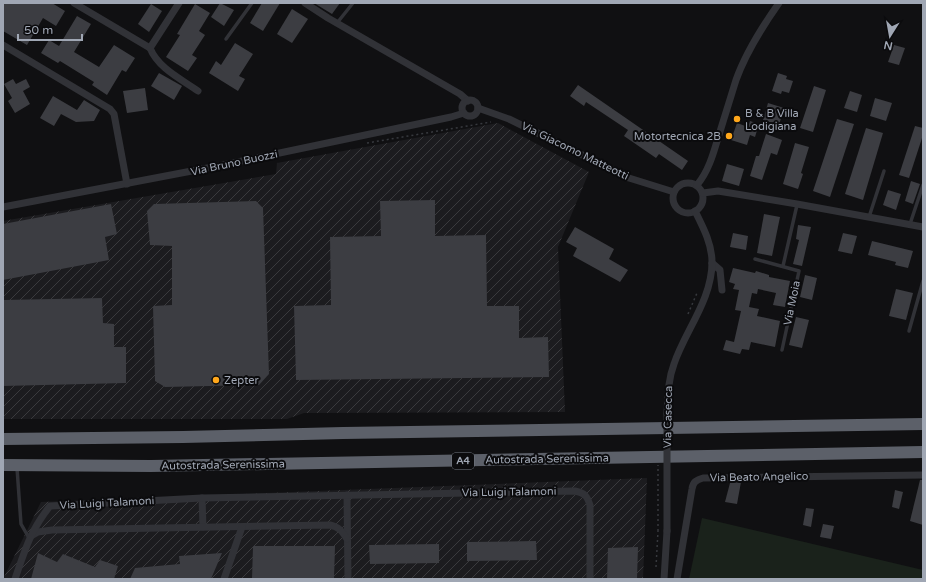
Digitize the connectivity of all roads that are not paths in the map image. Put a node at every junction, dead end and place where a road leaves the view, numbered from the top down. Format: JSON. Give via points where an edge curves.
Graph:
{"nodes":[{"id":1,"x":74,"y":3,"type":"edge"},
{"id":2,"x":179,"y":3,"type":"edge"},
{"id":3,"x":252,"y":3,"type":"edge"},
{"id":4,"x":305,"y":3,"type":"edge"},
{"id":5,"x":353,"y":3,"type":"edge"},
{"id":6,"x":779,"y":3,"type":"edge"},
{"id":7,"x":85,"y":6,"type":"edge"},
{"id":8,"x":337,"y":24,"type":"junction"},
{"id":9,"x":226,"y":39,"type":"dead end"},
{"id":10,"x":3,"y":46,"type":"edge"},
{"id":11,"x":150,"y":48,"type":"junction"},
{"id":12,"x":198,"y":91,"type":"dead end"},
{"id":13,"x":468,"y":101,"type":"junction"},
{"id":14,"x":478,"y":108,"type":"junction"},
{"id":15,"x":464,"y":113,"type":"junction"},
{"id":16,"x":884,"y":172,"type":"dead end"},
{"id":17,"x":127,"y":184,"type":"junction"},
{"id":18,"x":697,"y":185,"type":"junction"},
{"id":19,"x":923,"y":185,"type":"edge"},
{"id":20,"x":674,"y":192,"type":"junction"},
{"id":21,"x":703,"y":193,"type":"junction"},
{"id":22,"x":797,"y":204,"type":"junction"},
{"id":23,"x":3,"y":207,"type":"edge"},
{"id":24,"x":695,"y":211,"type":"junction"},
{"id":25,"x":869,"y":217,"type":"junction"},
{"id":26,"x":910,"y":224,"type":"junction"},
{"id":27,"x":923,"y":227,"type":"edge"},
{"id":28,"x":755,"y":259,"type":"dead end"},
{"id":29,"x":712,"y":263,"type":"junction"},
{"id":30,"x":783,"y":266,"type":"junction"},
{"id":31,"x":923,"y":281,"type":"edge"},
{"id":32,"x":722,"y":290,"type":"dead end"},
{"id":33,"x":909,"y":331,"type":"dead end"},
{"id":34,"x":782,"y":350,"type":"dead end"},
{"id":35,"x":923,"y":424,"type":"edge"},
{"id":36,"x":3,"y":439,"type":"edge"},
{"id":37,"x":923,"y":452,"type":"edge"},
{"id":38,"x":17,"y":464,"type":"junction"},
{"id":39,"x":3,"y":465,"type":"edge"},
{"id":40,"x":923,"y":475,"type":"edge"},
{"id":41,"x":347,"y":495,"type":"junction"},
{"id":42,"x":202,"y":498,"type":"junction"},
{"id":43,"x":203,"y":527,"type":"junction"},
{"id":44,"x":242,"y":527,"type":"junction"},
{"id":45,"x":29,"y":538,"type":"junction"},
{"id":46,"x":347,"y":539,"type":"junction"},
{"id":47,"x":15,"y":579,"type":"edge"},
{"id":48,"x":224,"y":579,"type":"edge"},
{"id":49,"x":348,"y":579,"type":"edge"},
{"id":50,"x":590,"y":579,"type":"edge"},
{"id":51,"x":664,"y":579,"type":"edge"},
{"id":52,"x":677,"y":579,"type":"edge"}],
"edges":[{"from":1,"to":7,"type":"street"},
{"from":2,"to":11,"type":"street"},
{"from":3,"to":9,"type":"lane"},
{"from":4,"to":8,"type":"street","name":"Via Giacomo Matteotti"},
{"from":5,"to":8,"type":"lane"},
{"from":6,"to":18,"type":"street","via":[[759,32],[746,59],[710,163]]},
{"from":7,"to":11,"type":"street"},
{"from":8,"to":13,"type":"street","name":"Via Giacomo Matteotti","via":[[450,88]]},
{"from":10,"to":17,"type":"street","via":[[110,109],[114,114]]},
{"from":11,"to":12,"type":"street","via":[[160,64]]},
{"from":13,"to":14,"type":"street","name":"Via Giacomo Matteotti","via":[[475,103]]},
{"from":13,"to":15,"type":"street","via":[[462,107]]},
{"from":14,"to":15,"type":"street","via":[[473,115],[468,116]]},
{"from":14,"to":20,"type":"street","name":"Via Giacomo Matteotti","via":[[509,119],[629,178]]},
{"from":15,"to":17,"type":"street","name":"Via Bruno Buozzi"},
{"from":16,"to":25,"type":"lane"},
{"from":17,"to":23,"type":"street","name":"Via Bruno Buozzi"},
{"from":18,"to":20,"type":"street","via":[[681,184]]},
{"from":18,"to":21,"type":"street"},
{"from":19,"to":26,"type":"lane"},
{"from":20,"to":24,"type":"street","via":[[674,201],[678,209],[686,212]]},
{"from":21,"to":22,"type":"street","via":[[718,191]]},
{"from":21,"to":24,"type":"street","via":[[702,203]]},
{"from":22,"to":25,"type":"street"},
{"from":22,"to":30,"type":"lane","name":"Via Moia"},
{"from":24,"to":29,"type":"street","name":"Via Casecca","via":[[707,238]]},
{"from":25,"to":26,"type":"street"},
{"from":26,"to":27,"type":"street"},
{"from":28,"to":30,"type":"lane","name":"Via Moia"},
{"from":29,"to":32,"type":"street","name":"Via Casecca","via":[[720,270]]},
{"from":29,"to":51,"type":"street","name":"Via Casecca","bridge":true,"via":[[704,298],[674,363],[668,383],[667,531]]},
{"from":30,"to":34,"type":"lane","name":"Via Moia","via":[[799,271]]},
{"from":31,"to":33,"type":"lane"},
{"from":35,"to":36,"type":"highway"},
{"from":37,"to":38,"type":"highway","name":"Autostrada Serenissima","number":"A4","via":[[159,466]]},
{"from":38,"to":39,"type":"highway","name":"Autostrada Serenissima","number":"A4"},
{"from":38,"to":45,"type":"lane","via":[[21,524]]},
{"from":40,"to":52,"type":"street","name":"Via Beato Angelico","via":[[697,480],[693,484]]},
{"from":41,"to":42,"type":"street","name":"Via Luigi Talamoni"},
{"from":41,"to":46,"type":"street"},
{"from":41,"to":50,"type":"street","name":"Via Luigi Talamoni","via":[[575,491],[584,493],[590,505]]},
{"from":42,"to":43,"type":"street"},
{"from":42,"to":45,"type":"street","name":"Via Luigi Talamoni","via":[[50,506]]},
{"from":43,"to":44,"type":"street"},
{"from":43,"to":45,"type":"street","via":[[44,531]]},
{"from":44,"to":46,"type":"street","via":[[330,525],[343,531]]},
{"from":44,"to":48,"type":"street"},
{"from":45,"to":47,"type":"street","name":"Via Luigi Talamoni"},
{"from":46,"to":49,"type":"street"}]}
